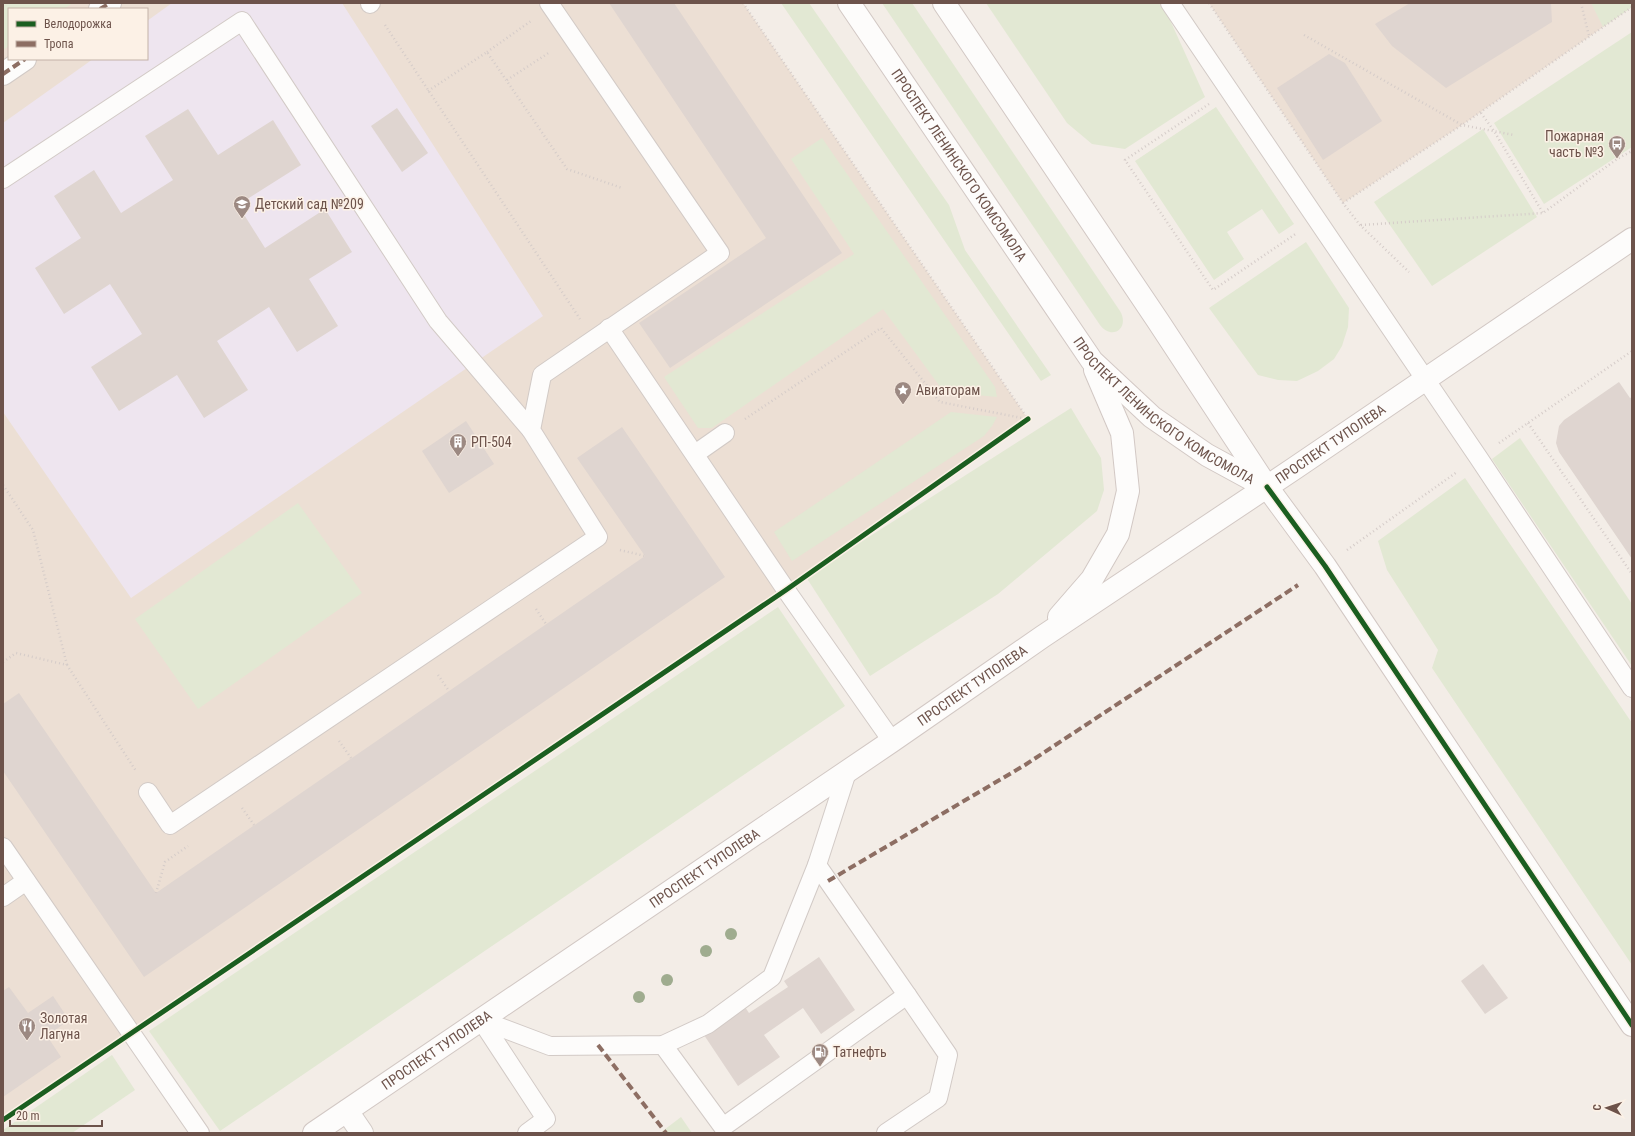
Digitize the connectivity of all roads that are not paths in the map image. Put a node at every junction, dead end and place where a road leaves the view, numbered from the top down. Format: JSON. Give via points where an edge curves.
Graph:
{"nodes":[{"id":1,"x":549,"y":3,"type":"edge"},
{"id":2,"x":849,"y":3,"type":"edge"},
{"id":3,"x":944,"y":3,"type":"edge"},
{"id":4,"x":1170,"y":3,"type":"edge"},
{"id":5,"x":24,"y":60,"type":"edge"},
{"id":6,"x":3,"y":74,"type":"edge"},
{"id":7,"x":3,"y":179,"type":"edge"},
{"id":8,"x":1632,"y":239,"type":"edge"},
{"id":9,"x":609,"y":328,"type":"junction"},
{"id":10,"x":1092,"y":361,"type":"junction"},
{"id":11,"x":1425,"y":380,"type":"junction"},
{"id":12,"x":530,"y":430,"type":"junction"},
{"id":13,"x":725,"y":433,"type":"road end"},
{"id":14,"x":695,"y":454,"type":"junction"},
{"id":15,"x":1267,"y":487,"type":"junction"},
{"id":16,"x":1042,"y":637,"type":"junction"},
{"id":17,"x":1632,"y":688,"type":"edge"},
{"id":18,"x":892,"y":741,"type":"junction"},
{"id":19,"x":847,"y":772,"type":"junction"},
{"id":20,"x":148,"y":792,"type":"dead end"},
{"id":21,"x":3,"y":847,"type":"edge"},
{"id":22,"x":817,"y":865,"type":"junction"},
{"id":23,"x":26,"y":881,"type":"junction"},
{"id":24,"x":3,"y":897,"type":"edge"},
{"id":25,"x":908,"y":995,"type":"junction"},
{"id":26,"x":481,"y":1020,"type":"junction"},
{"id":27,"x":1632,"y":1025,"type":"edge"},
{"id":28,"x":663,"y":1045,"type":"junction"},
{"id":29,"x":347,"y":1111,"type":"junction"},
{"id":30,"x":725,"y":1130,"type":"edge"},
{"id":31,"x":200,"y":1133,"type":"edge"},
{"id":32,"x":314,"y":1133,"type":"edge"},
{"id":33,"x":362,"y":1133,"type":"edge"},
{"id":34,"x":527,"y":1133,"type":"edge"},
{"id":35,"x":886,"y":1133,"type":"edge"}],
"edges":[{"from":1,"to":9,"type":"lane","via":[[720,252]]},
{"from":2,"to":10,"type":"main road","name":"ПРОСПЕКТ ЛЕНИНСКОГО КОМСОМОЛА"},
{"from":3,"to":15,"type":"main road","name":"ПРОСПЕКТ ЛЕНИНСКОГО КОМСОМОЛА"},
{"from":4,"to":11,"type":"lane"},
{"from":5,"to":6,"type":"main road"},
{"from":7,"to":12,"type":"lane","via":[[242,21],[438,321]]},
{"from":8,"to":11,"type":"main road","name":"ПРОСПЕКТ ТУПОЛЕВА"},
{"from":9,"to":12,"type":"lane","via":[[542,375]]},
{"from":9,"to":14,"type":"lane"},
{"from":10,"to":15,"type":"main road","name":"ПРОСПЕКТ ЛЕНИНСКОГО КОМСОМОЛА","via":[[1152,417],[1207,454]]},
{"from":10,"to":16,"type":"main road","via":[[1122,433],[1128,492],[1118,534],[1092,579]]},
{"from":11,"to":15,"type":"main road","name":"ПРОСПЕКТ ТУПОЛЕВА"},
{"from":11,"to":17,"type":"lane"},
{"from":12,"to":20,"type":"lane","via":[[598,537],[170,825]]},
{"from":13,"to":14,"type":"lane"},
{"from":14,"to":18,"type":"lane"},
{"from":15,"to":16,"type":"main road","name":"ПРОСПЕКТ ТУПОЛЕВА"},
{"from":15,"to":27,"type":"main road","via":[[1325,566]]},
{"from":16,"to":18,"type":"main road","name":"ПРОСПЕКТ ТУПОЛЕВА"},
{"from":18,"to":19,"type":"main road","name":"ПРОСПЕКТ ТУПОЛЕВА"},
{"from":19,"to":22,"type":"lane"},
{"from":19,"to":26,"type":"main road","name":"ПРОСПЕКТ ТУПОЛЕВА"},
{"from":21,"to":23,"type":"lane"},
{"from":22,"to":25,"type":"lane"},
{"from":22,"to":28,"type":"lane","via":[[772,977],[708,1024]]},
{"from":23,"to":24,"type":"lane"},
{"from":23,"to":31,"type":"lane"},
{"from":25,"to":30,"type":"lane"},
{"from":25,"to":35,"type":"lane","via":[[948,1055],[938,1098]]},
{"from":26,"to":28,"type":"lane","via":[[550,1046]]},
{"from":26,"to":29,"type":"main road","name":"ПРОСПЕКТ ТУПОЛЕВА"},
{"from":26,"to":34,"type":"lane","via":[[546,1119]]},
{"from":28,"to":30,"type":"lane"},
{"from":29,"to":32,"type":"main road","name":"ПРОСПЕКТ ТУПОЛЕВА"},
{"from":29,"to":33,"type":"main road"}]}
